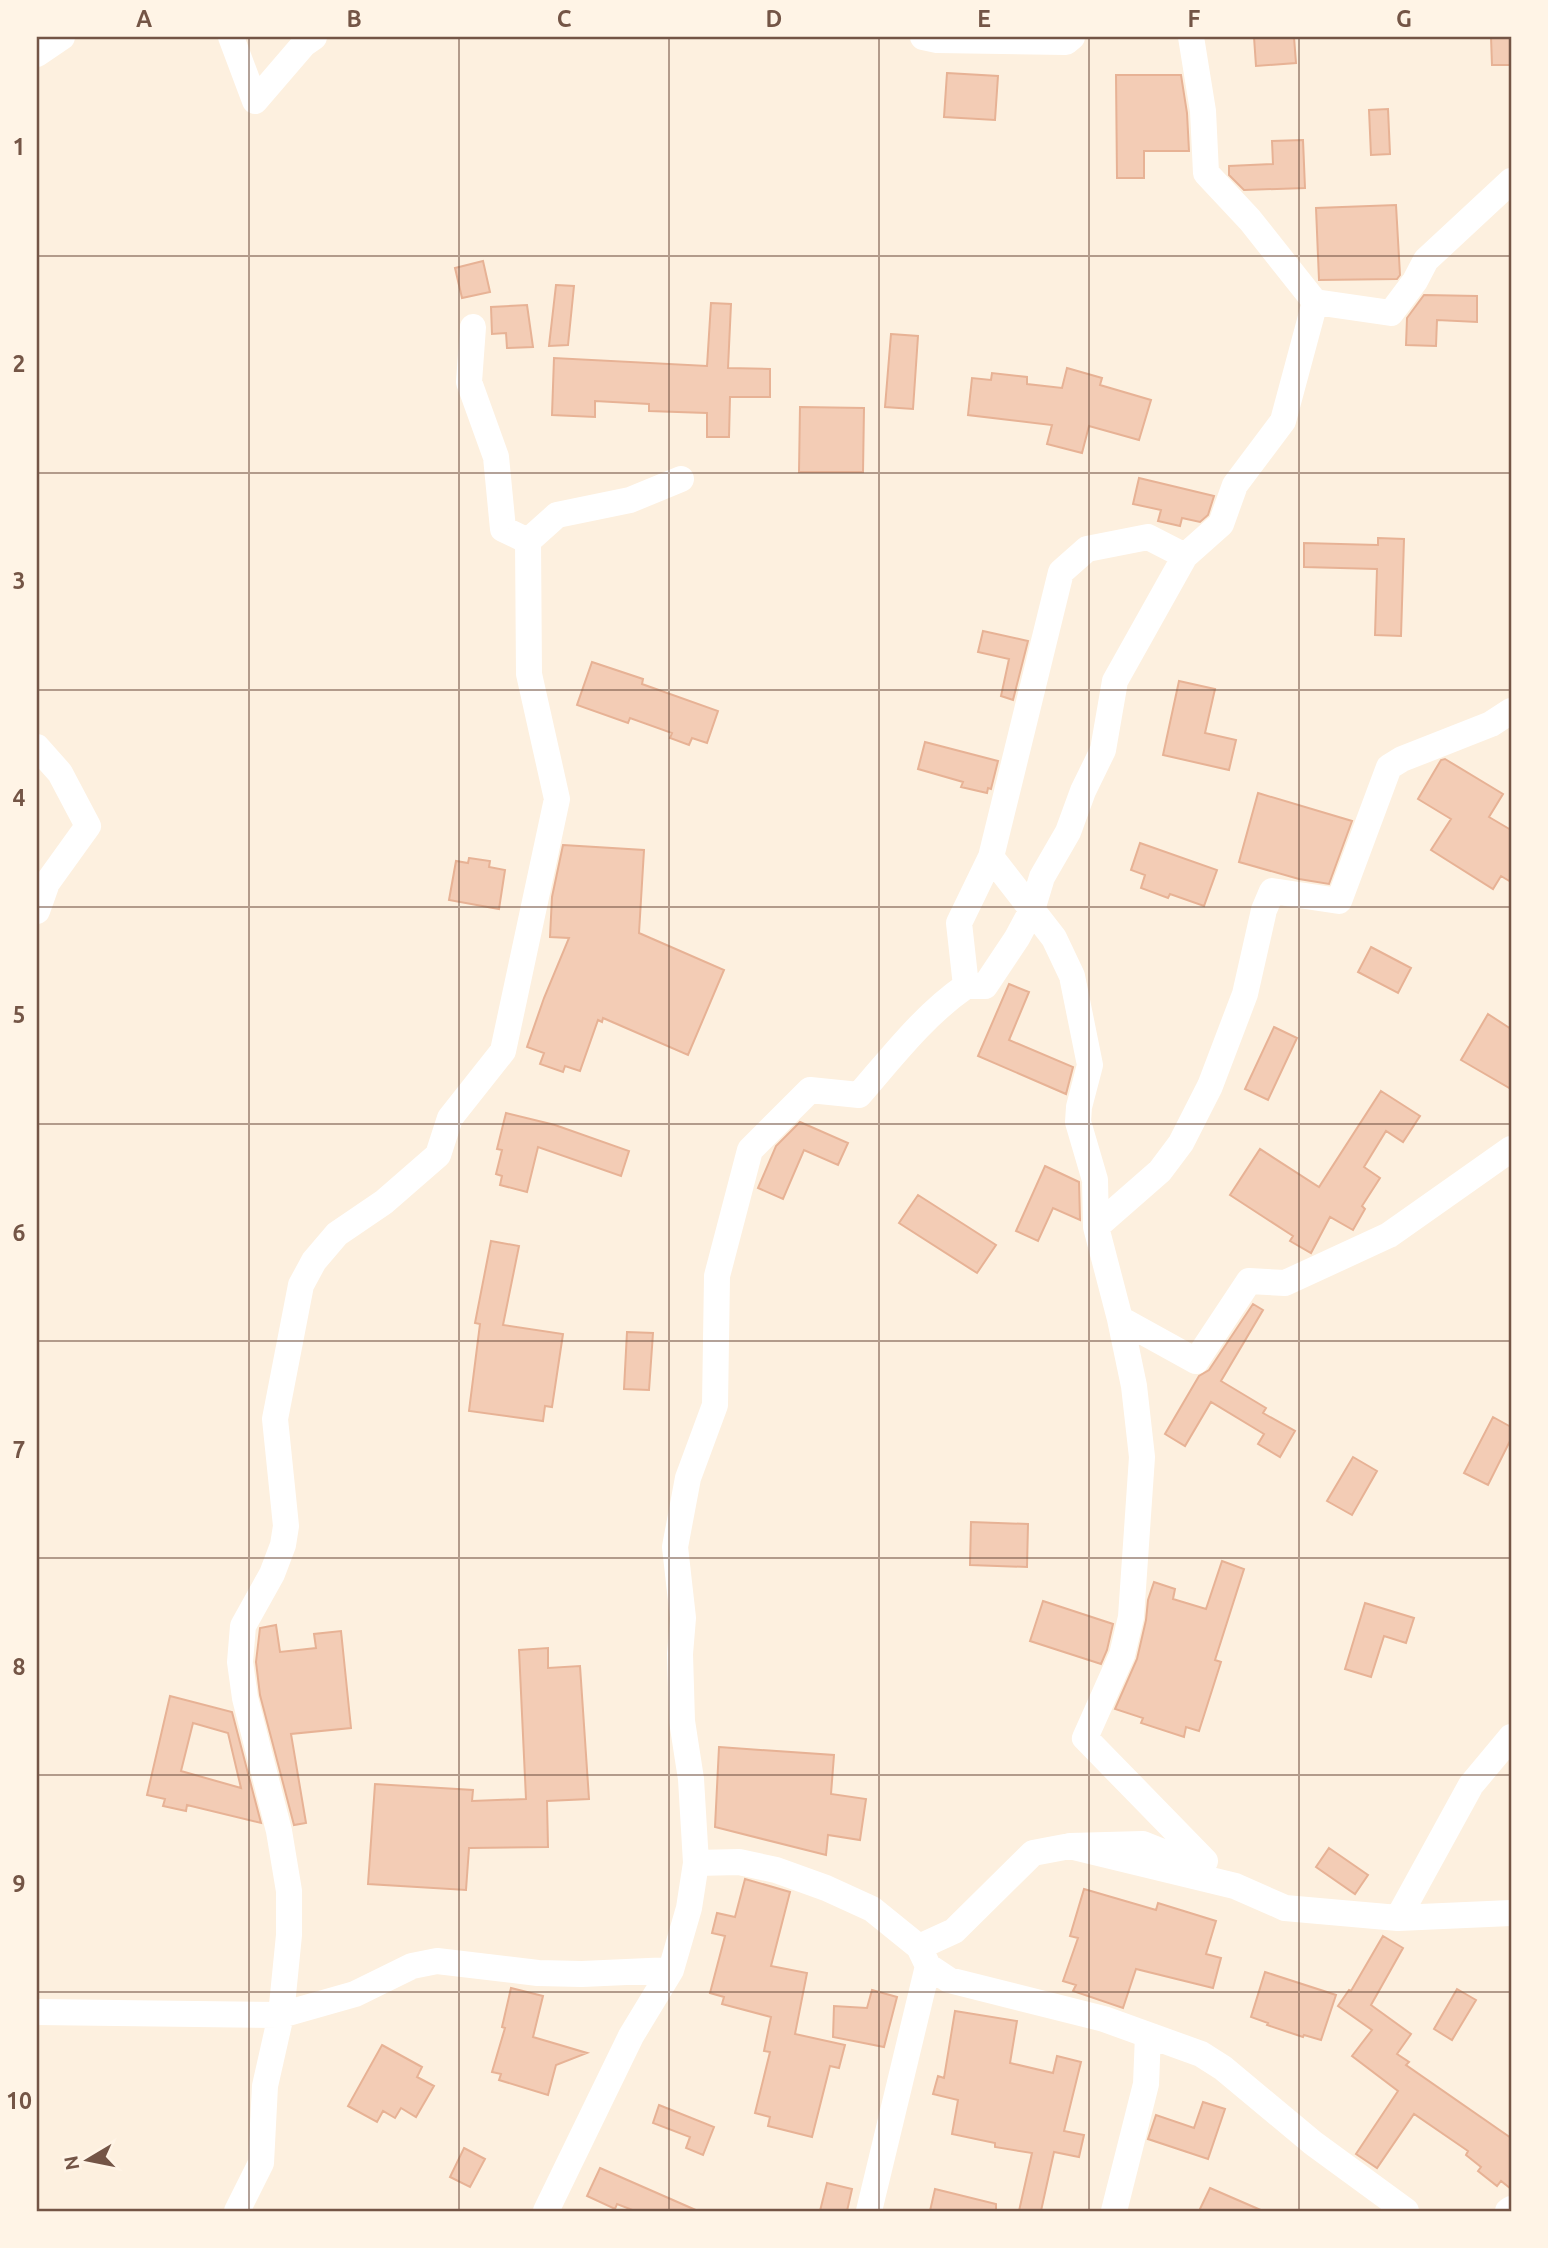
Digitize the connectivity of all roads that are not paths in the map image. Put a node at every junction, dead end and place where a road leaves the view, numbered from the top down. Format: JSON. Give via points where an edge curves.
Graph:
{"nodes":[{"id":1,"x":62,"y":37,"type":"edge"},
{"id":2,"x":231,"y":37,"type":"edge"},
{"id":3,"x":314,"y":37,"type":"edge"},
{"id":4,"x":923,"y":37,"type":"edge"},
{"id":5,"x":1072,"y":37,"type":"edge"},
{"id":6,"x":1191,"y":37,"type":"edge"},
{"id":7,"x":37,"y":54,"type":"edge"},
{"id":8,"x":1511,"y":181,"type":"edge"},
{"id":9,"x":1315,"y":302,"type":"junction"},
{"id":10,"x":473,"y":327,"type":"dead end"},
{"id":11,"x":681,"y":479,"type":"dead end"},
{"id":12,"x":527,"y":541,"type":"junction"},
{"id":13,"x":1185,"y":556,"type":"junction"},
{"id":14,"x":1511,"y":711,"type":"edge"},
{"id":15,"x":37,"y":747,"type":"edge"},
{"id":16,"x":991,"y":857,"type":"junction"},
{"id":17,"x":1032,"y":910,"type":"junction"},
{"id":18,"x":37,"y":911,"type":"edge"},
{"id":19,"x":966,"y":986,"type":"junction"},
{"id":20,"x":1511,"y":1150,"type":"edge"},
{"id":21,"x":1096,"y":1227,"type":"junction"},
{"id":22,"x":1120,"y":1319,"type":"junction"},
{"id":23,"x":1511,"y":1737,"type":"edge"},
{"id":24,"x":1070,"y":1846,"type":"junction"},
{"id":25,"x":696,"y":1863,"type":"junction"},
{"id":26,"x":1511,"y":1913,"type":"edge"},
{"id":27,"x":1398,"y":1918,"type":"junction"},
{"id":28,"x":924,"y":1956,"type":"junction"},
{"id":29,"x":671,"y":1970,"type":"junction"},
{"id":30,"x":37,"y":2012,"type":"edge"},
{"id":31,"x":281,"y":2015,"type":"junction"},
{"id":32,"x":1148,"y":2035,"type":"junction"},
{"id":33,"x":237,"y":2211,"type":"edge"},
{"id":34,"x":545,"y":2211,"type":"edge"},
{"id":35,"x":869,"y":2211,"type":"edge"},
{"id":36,"x":1114,"y":2211,"type":"edge"},
{"id":37,"x":1406,"y":2211,"type":"edge"}],
"edges":[{"from":1,"to":7,"type":"street"},
{"from":2,"to":3,"type":"street","via":[[255,101]]},
{"from":4,"to":5,"type":"street","via":[[1066,42]]},
{"from":6,"to":9,"type":"street","via":[[1203,111],[1206,173]]},
{"from":8,"to":9,"type":"street","via":[[1426,260],[1391,313]]},
{"from":9,"to":13,"type":"street","via":[[1283,421],[1235,485],[1221,524]]},
{"from":10,"to":12,"type":"street","via":[[469,382],[496,457],[503,529]]},
{"from":11,"to":12,"type":"street","via":[[630,500],[557,515]]},
{"from":12,"to":31,"type":"street","via":[[529,674],[557,799],[503,1051],[450,1118],[438,1154],[384,1202],[337,1234],[314,1261],[301,1285],[275,1419],[286,1526],[272,1573],[243,1626],[240,1662],[289,1891]]},
{"from":13,"to":16,"type":"street","via":[[1148,537],[1087,549],[1060,572]]},
{"from":13,"to":17,"type":"street","via":[[1115,681],[1103,750],[1068,832],[1042,877]]},
{"from":14,"to":21,"type":"street","via":[[1389,767],[1339,901],[1272,891],[1245,994],[1210,1086],[1181,1143],[1160,1171]]},
{"from":15,"to":18,"type":"street","via":[[60,772],[88,826],[47,883]]},
{"from":16,"to":17,"type":"street"},
{"from":16,"to":19,"type":"street","via":[[959,923]]},
{"from":17,"to":19,"type":"street","via":[[985,986]]},
{"from":17,"to":21,"type":"street","via":[[1054,938],[1072,976],[1088,1051],[1090,1065],[1078,1122],[1095,1180]]},
{"from":19,"to":25,"type":"street","via":[[948,998],[859,1095],[810,1090],[750,1150],[717,1276],[715,1405],[688,1478],[675,1547],[683,1618],[681,1721],[691,1779]]},
{"from":20,"to":22,"type":"street","via":[[1389,1235],[1285,1283],[1249,1281],[1196,1361]]},
{"from":21,"to":22,"type":"street"},
{"from":22,"to":24,"type":"street","via":[[1142,1457],[1131,1617],[1122,1655],[1085,1738],[1205,1861],[1173,1856],[1143,1844]]},
{"from":23,"to":27,"type":"street","via":[[1471,1785]]},
{"from":24,"to":27,"type":"street","via":[[1235,1886],[1285,1908]]},
{"from":24,"to":28,"type":"street","via":[[1033,1853]]},
{"from":25,"to":28,"type":"street","via":[[739,1863],[776,1870],[826,1888],[872,1909]]},
{"from":25,"to":29,"type":"street"},
{"from":26,"to":27,"type":"street"},
{"from":28,"to":32,"type":"street","via":[[950,1980],[1104,2019]]},
{"from":28,"to":35,"type":"street"},
{"from":29,"to":31,"type":"street","via":[[538,1973],[437,1961],[412,1966],[355,1994]]},
{"from":29,"to":34,"type":"street","via":[[631,2036]]},
{"from":30,"to":31,"type":"street"},
{"from":31,"to":33,"type":"street","via":[[265,2087],[261,2163]]},
{"from":32,"to":36,"type":"street","via":[[1146,2084]]},
{"from":32,"to":37,"type":"street","via":[[1201,2054],[1223,2068],[1313,2143]]}]}
